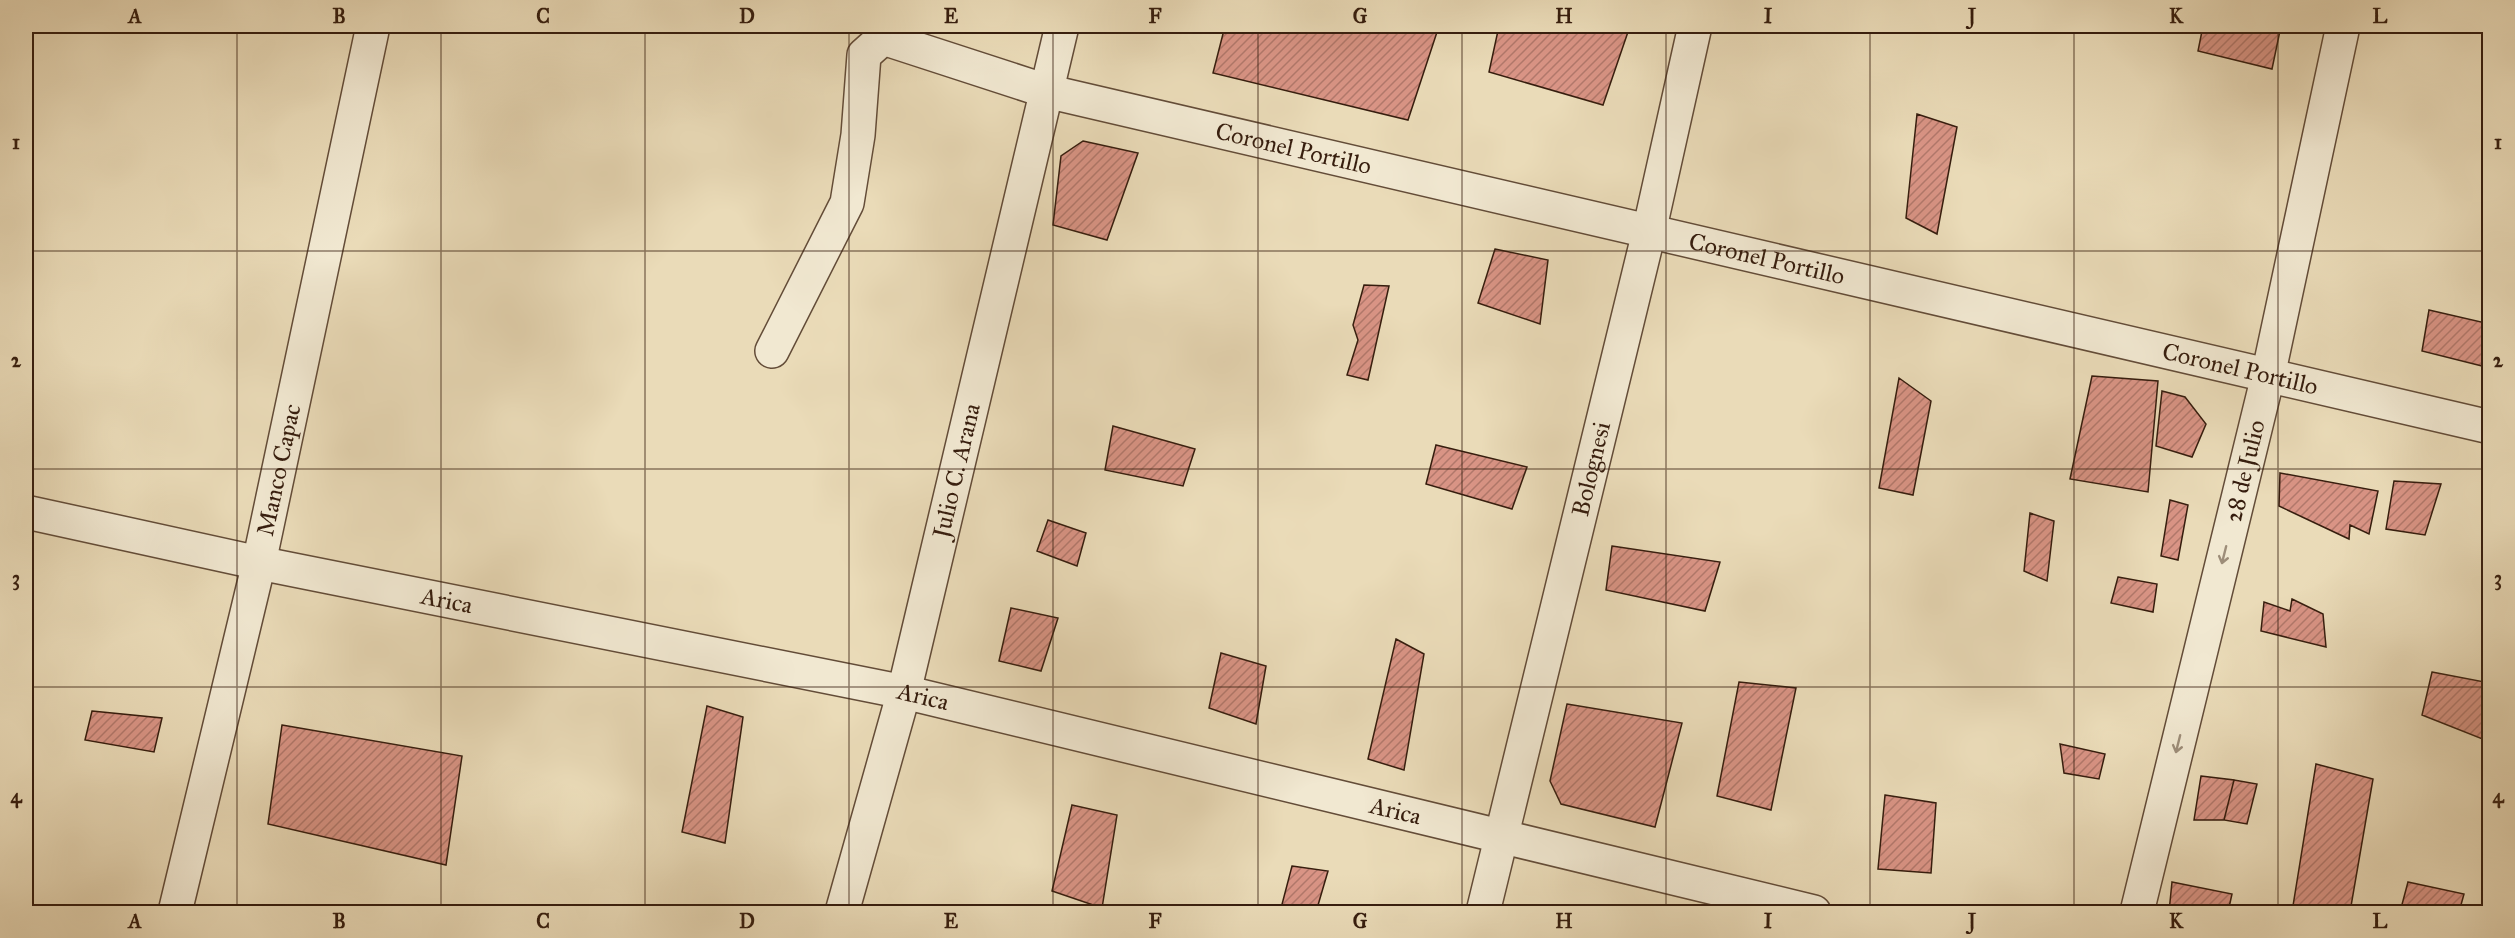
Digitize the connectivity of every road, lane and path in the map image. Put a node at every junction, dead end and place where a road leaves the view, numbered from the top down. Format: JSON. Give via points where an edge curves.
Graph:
{"nodes":[{"id":1,"x":373,"y":26,"type":"edge"},
{"id":2,"x":1062,"y":26,"type":"edge"},
{"id":3,"x":1695,"y":26,"type":"edge"},
{"id":4,"x":2343,"y":26,"type":"edge"},
{"id":5,"x":1046,"y":91,"type":"junction"},
{"id":6,"x":1649,"y":232,"type":"junction"},
{"id":7,"x":772,"y":351,"type":"dead end"},
{"id":8,"x":2268,"y":376,"type":"junction"},
{"id":9,"x":2490,"y":427,"type":"edge"},
{"id":10,"x":26,"y":512,"type":"edge"},
{"id":11,"x":259,"y":562,"type":"junction"},
{"id":12,"x":904,"y":692,"type":"junction"},
{"id":13,"x":1501,"y":836,"type":"junction"},
{"id":14,"x":175,"y":912,"type":"edge"},
{"id":15,"x":842,"y":912,"type":"edge"},
{"id":16,"x":1483,"y":912,"type":"edge"},
{"id":17,"x":1814,"y":912,"type":"edge"},
{"id":18,"x":2137,"y":912,"type":"edge"}],
"edges":[{"from":1,"to":11,"type":"street","name":"Manco Capac"},
{"from":2,"to":5,"type":"street","name":"Julio C. Arana"},
{"from":3,"to":6,"type":"street","name":"Bolognesi"},
{"from":4,"to":8,"type":"street","name":"28 de Julio"},
{"from":5,"to":6,"type":"street","name":"Coronel Portillo"},
{"from":5,"to":7,"type":"street","name":"Coronel Portillo","via":[[883,38],[864,55],[858,135],[847,203]]},
{"from":5,"to":12,"type":"street","name":"Julio C. Arana"},
{"from":6,"to":8,"type":"street","name":"Coronel Portillo"},
{"from":6,"to":13,"type":"street","name":"Bolognesi"},
{"from":8,"to":9,"type":"street","name":"Coronel Portillo"},
{"from":8,"to":18,"type":"street","name":"28 de Julio","one_way":true},
{"from":10,"to":11,"type":"street","name":"Arica"},
{"from":11,"to":12,"type":"street","name":"Arica"},
{"from":11,"to":14,"type":"street","name":"Manco Capac"},
{"from":12,"to":13,"type":"street","name":"Arica"},
{"from":12,"to":15,"type":"street","name":"Julio C. Arana"},
{"from":13,"to":16,"type":"street","name":"Bolognesi"},
{"from":13,"to":17,"type":"street","name":"Arica"}]}
